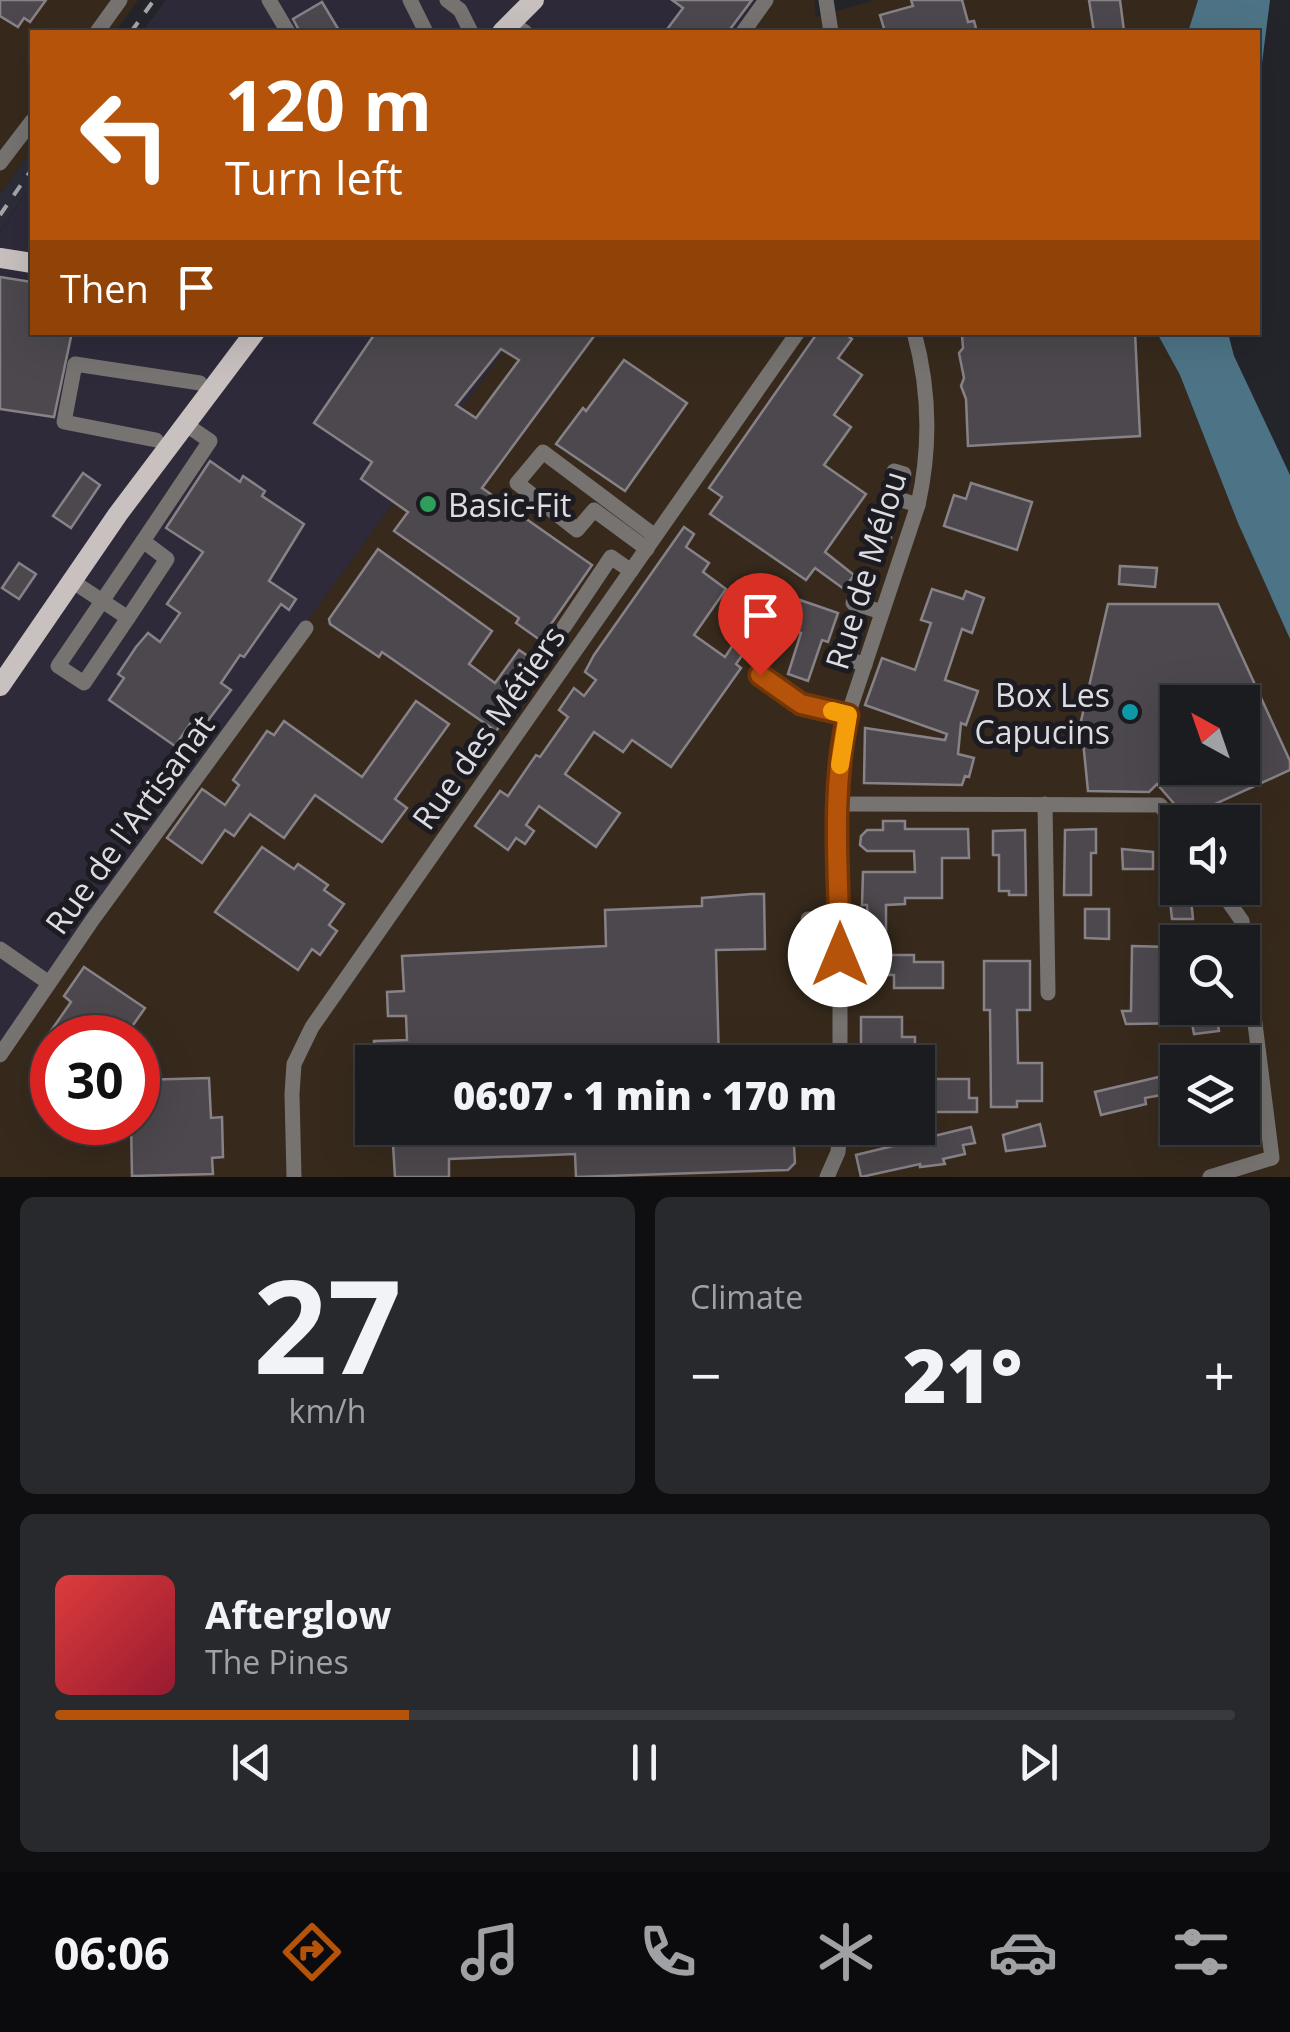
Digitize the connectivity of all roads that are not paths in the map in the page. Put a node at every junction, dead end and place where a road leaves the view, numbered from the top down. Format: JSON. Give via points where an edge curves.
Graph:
{"nodes":[{"id":1,"x":120,"y":0,"type":"edge"},
{"id":2,"x":270,"y":0,"type":"edge"},
{"id":3,"x":410,"y":0,"type":"edge"},
{"id":4,"x":534,"y":0,"type":"edge"},
{"id":5,"x":551,"y":0,"type":"edge"},
{"id":6,"x":766,"y":0,"type":"edge"},
{"id":7,"x":828,"y":0,"type":"edge"},
{"id":8,"x":454,"y":5,"type":"edge"},
{"id":9,"x":98,"y":30,"type":"edge"},
{"id":10,"x":287,"y":30,"type":"edge"},
{"id":11,"x":425,"y":30,"type":"edge"},
{"id":12,"x":471,"y":30,"type":"edge"},
{"id":13,"x":518,"y":30,"type":"edge"},
{"id":14,"x":519,"y":30,"type":"edge"},
{"id":15,"x":744,"y":30,"type":"edge"},
{"id":16,"x":831,"y":30,"type":"edge"},
{"id":17,"x":30,"y":124,"type":"edge"},
{"id":18,"x":0,"y":163,"type":"edge"},
{"id":19,"x":0,"y":258,"type":"edge"},
{"id":20,"x":30,"y":263,"type":"edge"},
{"id":21,"x":236,"y":335,"type":"edge"},
{"id":22,"x":253,"y":335,"type":"edge"},
{"id":23,"x":796,"y":335,"type":"edge"},
{"id":24,"x":914,"y":335,"type":"edge"},
{"id":25,"x":200,"y":382,"type":"junction"},
{"id":26,"x":185,"y":424,"type":"junction"},
{"id":27,"x":156,"y":440,"type":"junction"},
{"id":28,"x":898,"y":499,"type":"dead end"},
{"id":29,"x":918,"y":505,"type":"junction"},
{"id":30,"x":144,"y":541,"type":"junction"},
{"id":31,"x":651,"y":542,"type":"junction"},
{"id":32,"x":631,"y":571,"type":"junction"},
{"id":33,"x":72,"y":582,"type":"junction"},
{"id":34,"x":101,"y":600,"type":"junction"},
{"id":35,"x":853,"y":602,"type":"dead end"},
{"id":36,"x":882,"y":612,"type":"junction"},
{"id":37,"x":128,"y":618,"type":"junction"},
{"id":38,"x":564,"y":627,"type":"dead end"},
{"id":39,"x":306,"y":628,"type":"dead end"},
{"id":40,"x":835,"y":654,"type":"dead end"},
{"id":41,"x":0,"y":662,"type":"edge"},
{"id":42,"x":865,"y":664,"type":"junction"},
{"id":43,"x":760,"y":675,"type":"dead end"},
{"id":44,"x":0,"y":686,"type":"edge"},
{"id":45,"x":848,"y":715,"type":"junction"},
{"id":46,"x":838,"y":804,"type":"junction"},
{"id":47,"x":1045,"y":804,"type":"junction"},
{"id":48,"x":1160,"y":805,"type":"edge"},
{"id":49,"x":1231,"y":905,"type":"edge"},
{"id":50,"x":808,"y":919,"type":"dead end"},
{"id":51,"x":839,"y":919,"type":"junction"},
{"id":52,"x":0,"y":949,"type":"edge"},
{"id":53,"x":49,"y":983,"type":"junction"},
{"id":54,"x":1048,"y":993,"type":"dead end"},
{"id":55,"x":840,"y":1045,"type":"edge"},
{"id":56,"x":0,"y":1056,"type":"edge"},
{"id":57,"x":839,"y":1145,"type":"edge"},
{"id":58,"x":294,"y":1177,"type":"edge"},
{"id":59,"x":827,"y":1177,"type":"edge"},
{"id":60,"x":1210,"y":1177,"type":"edge"}],
"edges":[{"from":1,"to":9,"type":"street"},
{"from":2,"to":10,"type":"street"},
{"from":3,"to":11,"type":"street"},
{"from":4,"to":13,"type":"main road"},
{"from":5,"to":14,"type":"main road"},
{"from":6,"to":15,"type":"street"},
{"from":7,"to":16,"type":"street"},
{"from":8,"to":12,"type":"street"},
{"from":17,"to":18,"type":"street"},
{"from":19,"to":20,"type":"main road"},
{"from":21,"to":25,"type":"main road"},
{"from":22,"to":26,"type":"main road"},
{"from":23,"to":31,"type":"street","name":"Rue des Métiers"},
{"from":24,"to":29,"type":"street","name":"Rue de Mélou","via":[[929,428]]},
{"from":25,"to":27,"type":"main road"},
{"from":25,"to":27,"type":"street","via":[[76,364],[64,422]]},
{"from":26,"to":30,"type":"street","via":[[210,441]]},
{"from":26,"to":33,"type":"main road"},
{"from":27,"to":41,"type":"main road"},
{"from":28,"to":29,"type":"street"},
{"from":29,"to":36,"type":"street","name":"Rue de Mélou"},
{"from":30,"to":34,"type":"street"},
{"from":30,"to":37,"type":"street","via":[[167,558]]},
{"from":31,"to":31,"type":"street","via":[[543,452],[518,483],[578,530],[594,510]]},
{"from":31,"to":32,"type":"street","name":"Rue des Métiers"},
{"from":32,"to":38,"type":"street","via":[[611,557]]},
{"from":32,"to":58,"type":"street","name":"Rue des Métiers","via":[[312,1026],[294,1064]]},
{"from":33,"to":34,"type":"street"},
{"from":33,"to":44,"type":"main road"},
{"from":34,"to":37,"type":"street"},
{"from":34,"to":37,"type":"street","via":[[58,666],[84,683]]},
{"from":35,"to":36,"type":"street"},
{"from":36,"to":42,"type":"street","name":"Rue de Mélou"},
{"from":39,"to":53,"type":"street","name":"Rue de l'Artisanat"},
{"from":40,"to":42,"type":"street"},
{"from":42,"to":45,"type":"street","name":"Rue de Mélou"},
{"from":43,"to":45,"type":"street","via":[[801,704]]},
{"from":45,"to":46,"type":"street","name":"Rue de Mélou"},
{"from":46,"to":47,"type":"street"},
{"from":46,"to":51,"type":"street","name":"Rue de Mélou"},
{"from":47,"to":48,"type":"street"},
{"from":47,"to":54,"type":"street"},
{"from":49,"to":60,"type":"street","via":[[1242,920],[1272,1158]]},
{"from":50,"to":51,"type":"street"},
{"from":51,"to":55,"type":"street","name":"Rue de Mélou"},
{"from":52,"to":53,"type":"street"},
{"from":53,"to":56,"type":"street","name":"Rue de l'Artisanat"},
{"from":57,"to":59,"type":"street"}]}
